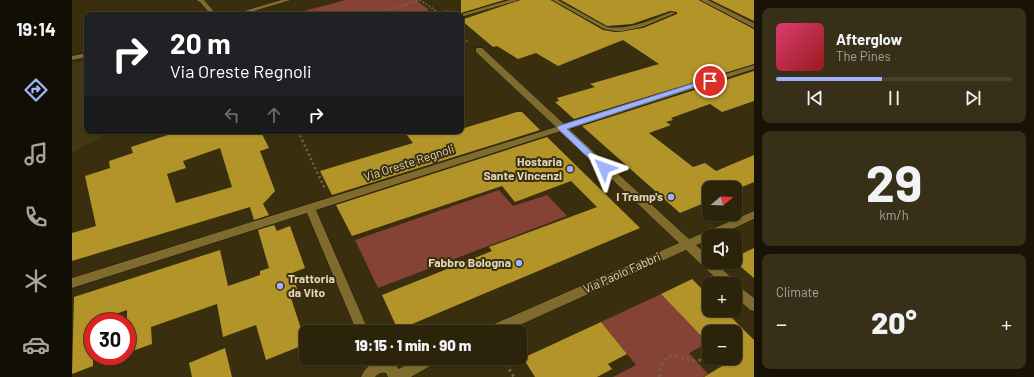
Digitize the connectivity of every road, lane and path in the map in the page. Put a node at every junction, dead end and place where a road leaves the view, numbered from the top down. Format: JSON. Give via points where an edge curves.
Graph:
{"nodes":[{"id":1,"x":198,"y":0,"type":"edge"},
{"id":2,"x":288,"y":0,"type":"edge"},
{"id":3,"x":420,"y":0,"type":"edge"},
{"id":4,"x":516,"y":0,"type":"edge"},
{"id":5,"x":554,"y":0,"type":"edge"},
{"id":6,"x":703,"y":0,"type":"edge"},
{"id":7,"x":211,"y":12,"type":"edge"},
{"id":8,"x":245,"y":12,"type":"edge"},
{"id":9,"x":382,"y":12,"type":"edge"},
{"id":10,"x":438,"y":12,"type":"edge"},
{"id":11,"x":673,"y":13,"type":"dead end"},
{"id":12,"x":464,"y":15,"type":"edge"},
{"id":13,"x":754,"y":26,"type":"edge"},
{"id":14,"x":479,"y":50,"type":"dead end"},
{"id":15,"x":84,"y":55,"type":"edge"},
{"id":16,"x":72,"y":58,"type":"edge"},
{"id":17,"x":754,"y":67,"type":"edge"},
{"id":18,"x":561,"y":128,"type":"junction"},
{"id":19,"x":299,"y":134,"type":"edge"},
{"id":20,"x":332,"y":202,"type":"junction"},
{"id":21,"x":310,"y":208,"type":"junction"},
{"id":22,"x":754,"y":215,"type":"edge"},
{"id":23,"x":687,"y":245,"type":"junction"},
{"id":24,"x":722,"y":277,"type":"edge"},
{"id":25,"x":72,"y":283,"type":"edge"},
{"id":26,"x":742,"y":295,"type":"edge"},
{"id":27,"x":754,"y":306,"type":"edge"},
{"id":28,"x":360,"y":325,"type":"edge"},
{"id":29,"x":506,"y":325,"type":"edge"},
{"id":30,"x":702,"y":360,"type":"edge"},
{"id":31,"x":374,"y":365,"type":"edge"},
{"id":32,"x":384,"y":365,"type":"edge"},
{"id":33,"x":417,"y":365,"type":"edge"},
{"id":34,"x":506,"y":365,"type":"edge"},
{"id":35,"x":396,"y":375,"type":"edge"},
{"id":36,"x":368,"y":377,"type":"edge"},
{"id":37,"x":514,"y":377,"type":"edge"},
{"id":38,"x":659,"y":377,"type":"edge"}],
"edges":[{"from":1,"to":7,"type":"lane"},
{"from":2,"to":8,"type":"street"},
{"from":3,"to":9,"type":"path"},
{"from":3,"to":10,"type":"path"},
{"from":4,"to":12,"type":"street"},
{"from":5,"to":11,"type":"lane","via":[[611,29],[630,29]]},
{"from":6,"to":13,"type":"street"},
{"from":14,"to":18,"type":"street"},
{"from":15,"to":16,"type":"street"},
{"from":17,"to":18,"type":"street","name":"Via Oreste Regnoli"},
{"from":18,"to":20,"type":"street","name":"Via Oreste Regnoli"},
{"from":18,"to":23,"type":"street"},
{"from":19,"to":20,"type":"path"},
{"from":20,"to":21,"type":"street","name":"Via Oreste Regnoli"},
{"from":21,"to":25,"type":"street","name":"Via Oreste Regnoli"},
{"from":21,"to":28,"type":"street"},
{"from":22,"to":23,"type":"street","name":"Via Paolo Fabbri"},
{"from":23,"to":24,"type":"street"},
{"from":23,"to":29,"type":"street","name":"Via Paolo Fabbri"},
{"from":26,"to":27,"type":"street"},
{"from":30,"to":38,"type":"path","via":[[692,362],[681,357],[669,356],[661,366]]},
{"from":31,"to":36,"type":"street"},
{"from":32,"to":35,"type":"street"},
{"from":33,"to":35,"type":"street"},
{"from":34,"to":37,"type":"path"}]}
